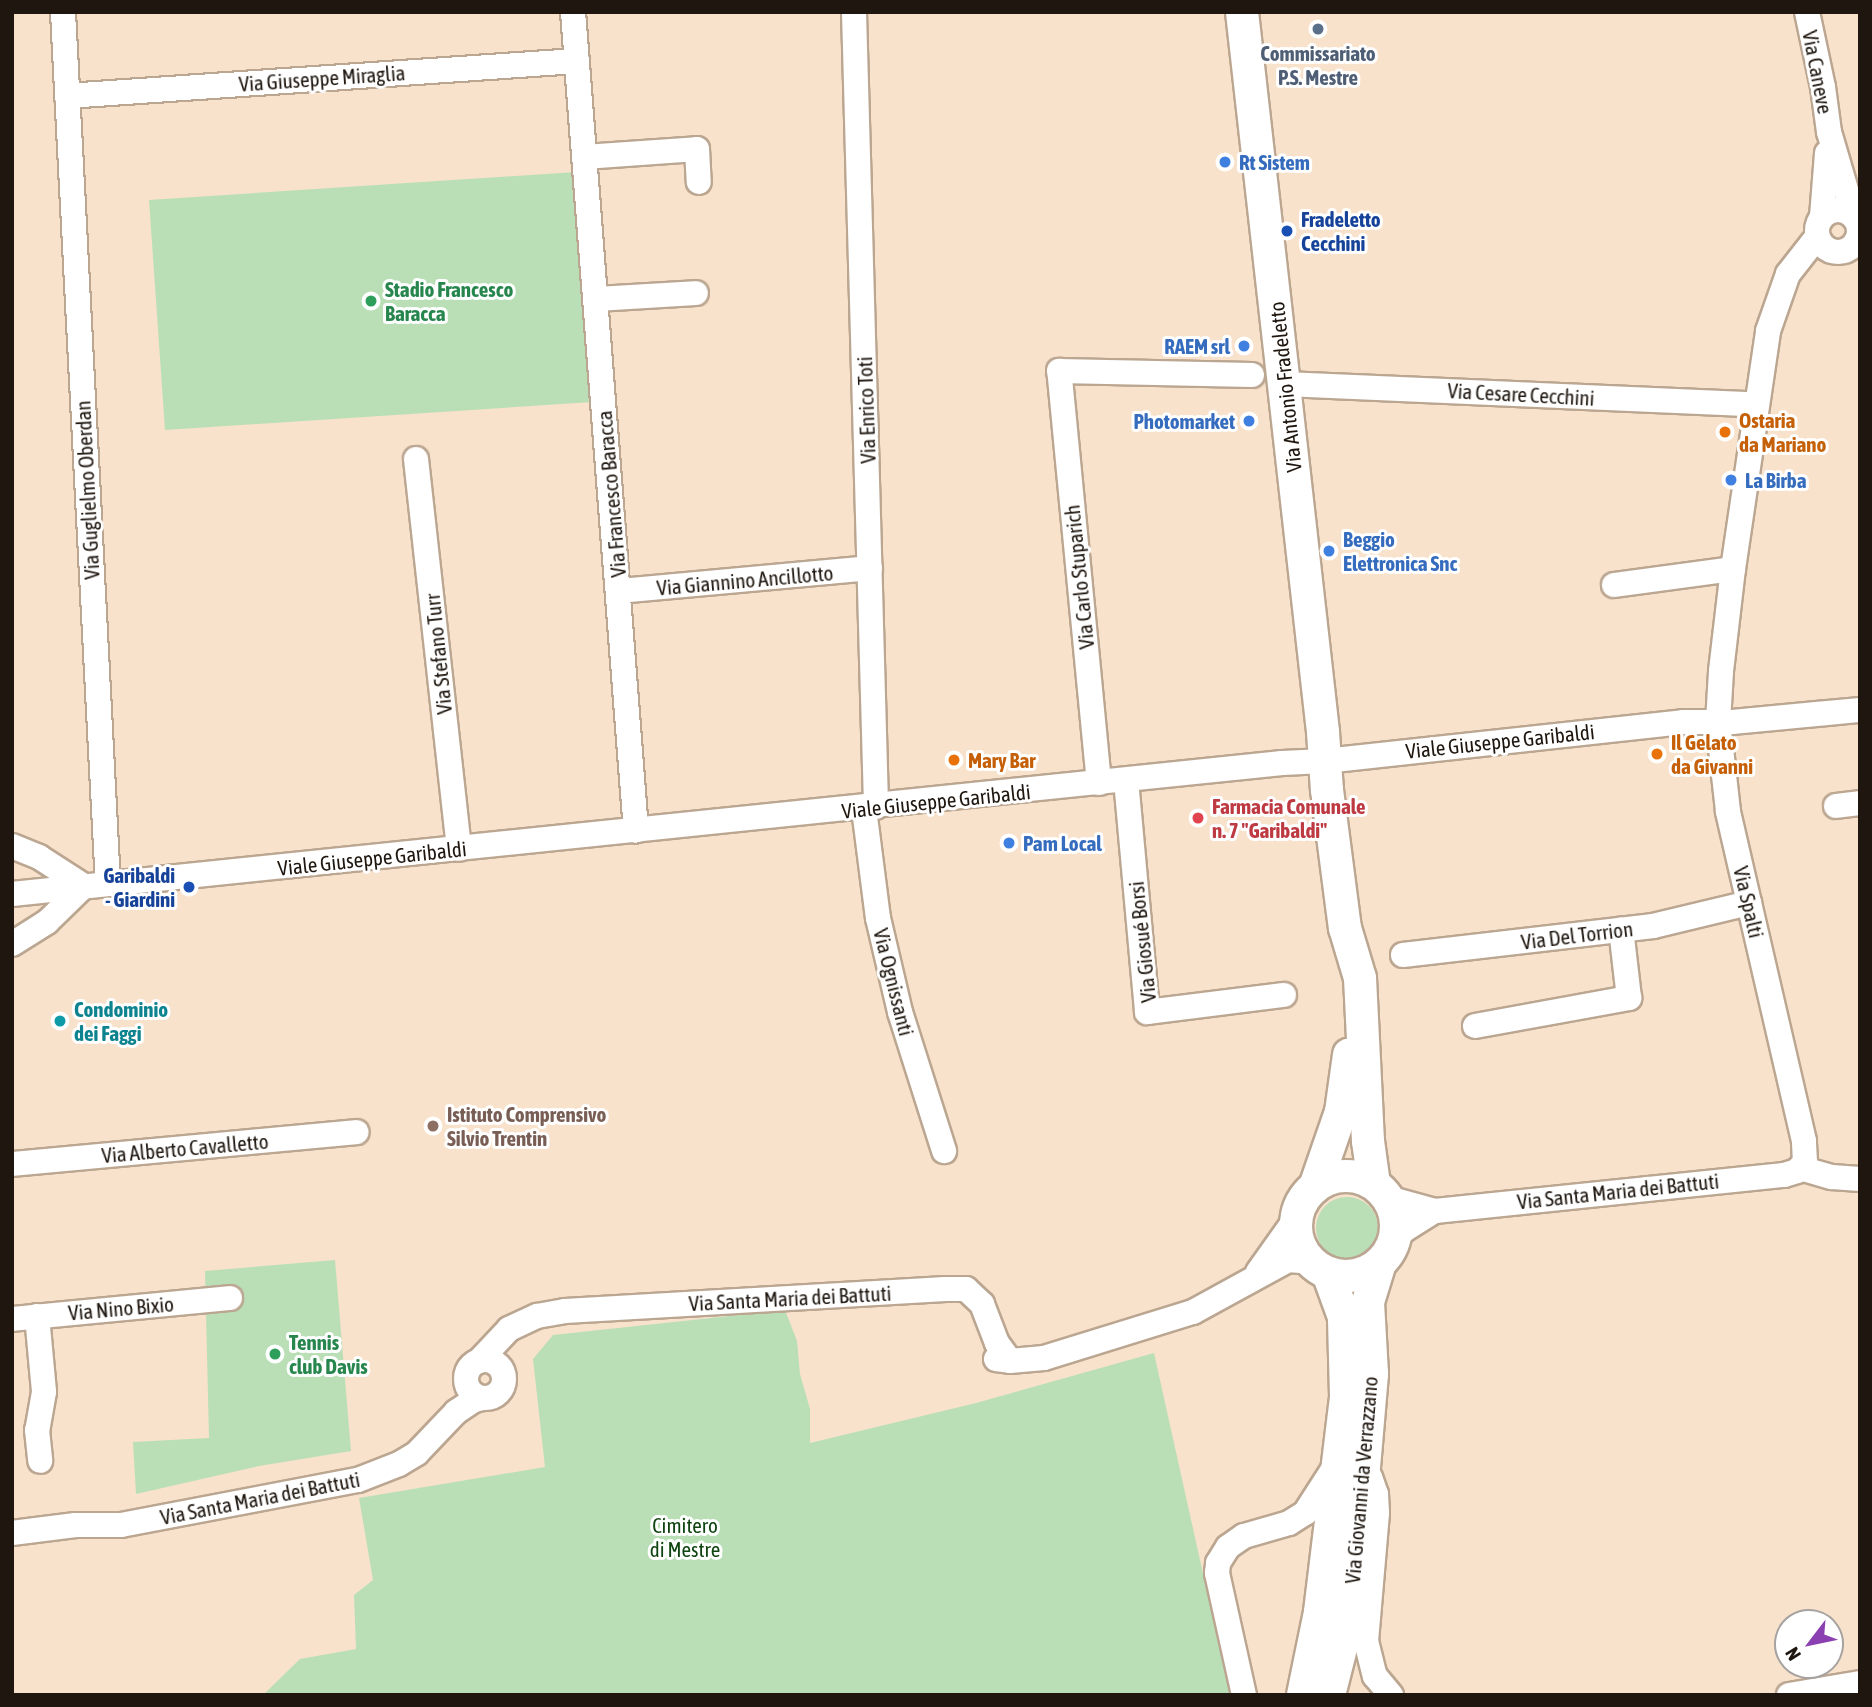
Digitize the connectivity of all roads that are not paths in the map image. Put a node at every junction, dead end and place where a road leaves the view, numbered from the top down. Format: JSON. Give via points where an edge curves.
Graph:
{"nodes":[{"id":1,"x":63,"y":12,"type":"edge"},
{"id":2,"x":573,"y":12,"type":"edge"},
{"id":3,"x":855,"y":12,"type":"edge"},
{"id":4,"x":1242,"y":12,"type":"edge"},
{"id":5,"x":1807,"y":12,"type":"edge"},
{"id":6,"x":577,"y":61,"type":"junction"},
{"id":7,"x":67,"y":96,"type":"junction"},
{"id":8,"x":1829,"y":132,"type":"junction"},
{"id":9,"x":584,"y":158,"type":"junction"},
{"id":10,"x":699,"y":182,"type":"dead end"},
{"id":11,"x":1857,"y":222,"type":"edge"},
{"id":12,"x":1835,"y":242,"type":"edge"},
{"id":13,"x":695,"y":293,"type":"dead end"},
{"id":14,"x":596,"y":299,"type":"junction"},
{"id":15,"x":1252,"y":375,"type":"dead end"},
{"id":16,"x":1285,"y":384,"type":"junction"},
{"id":17,"x":1757,"y":405,"type":"junction"},
{"id":18,"x":416,"y":459,"type":"dead end"},
{"id":19,"x":870,"y":568,"type":"junction"},
{"id":20,"x":1733,"y":569,"type":"junction"},
{"id":21,"x":1614,"y":585,"type":"dead end"},
{"id":22,"x":619,"y":591,"type":"junction"},
{"id":23,"x":1860,"y":710,"type":"edge"},
{"id":24,"x":1718,"y":722,"type":"junction"},
{"id":25,"x":1325,"y":761,"type":"junction"},
{"id":26,"x":1126,"y":780,"type":"junction"},
{"id":27,"x":1099,"y":783,"type":"junction"},
{"id":28,"x":870,"y":808,"type":"junction"},
{"id":29,"x":636,"y":831,"type":"junction"},
{"id":30,"x":12,"y":846,"type":"edge"},
{"id":31,"x":459,"y":849,"type":"junction"},
{"id":32,"x":96,"y":885,"type":"junction"},
{"id":33,"x":12,"y":894,"type":"edge"},
{"id":34,"x":1749,"y":903,"type":"junction"},
{"id":35,"x":1345,"y":928,"type":"junction"},
{"id":36,"x":1621,"y":929,"type":"junction"},
{"id":37,"x":12,"y":944,"type":"edge"},
{"id":38,"x":1404,"y":955,"type":"dead end"},
{"id":39,"x":1284,"y":995,"type":"dead end"},
{"id":40,"x":1475,"y":1026,"type":"dead end"},
{"id":41,"x":357,"y":1132,"type":"dead end"},
{"id":42,"x":944,"y":1151,"type":"dead end"},
{"id":43,"x":12,"y":1164,"type":"edge"},
{"id":44,"x":1800,"y":1168,"type":"junction"},
{"id":45,"x":1860,"y":1179,"type":"edge"},
{"id":46,"x":1315,"y":1187,"type":"junction"},
{"id":47,"x":1381,"y":1191,"type":"junction"},
{"id":48,"x":1435,"y":1211,"type":"junction"},
{"id":49,"x":1297,"y":1217,"type":"junction"},
{"id":50,"x":1387,"y":1252,"type":"junction"},
{"id":51,"x":1319,"y":1267,"type":"junction"},
{"id":52,"x":1256,"y":1275,"type":"junction"},
{"id":53,"x":230,"y":1298,"type":"dead end"},
{"id":54,"x":552,"y":1313,"type":"junction"},
{"id":55,"x":37,"y":1316,"type":"junction"},
{"id":56,"x":12,"y":1319,"type":"edge"},
{"id":57,"x":476,"y":1380,"type":"junction"},
{"id":58,"x":1352,"y":1460,"type":"junction"},
{"id":59,"x":40,"y":1461,"type":"dead end"},
{"id":60,"x":12,"y":1534,"type":"edge"},
{"id":61,"x":1860,"y":1683,"type":"edge"},
{"id":62,"x":1244,"y":1695,"type":"edge"},
{"id":63,"x":1303,"y":1695,"type":"edge"},
{"id":64,"x":1329,"y":1695,"type":"edge"},
{"id":65,"x":1391,"y":1695,"type":"edge"},
{"id":66,"x":1789,"y":1695,"type":"edge"}],
"edges":[{"from":1,"to":7,"type":"street","name":"Via Guglielmo Oberdan"},
{"from":2,"to":6,"type":"street","name":"Via Francesco Baracca"},
{"from":3,"to":19,"type":"street","name":"Via Enrico Toti"},
{"from":4,"to":16,"type":"main road","name":"Via Antonio Fradeletto"},
{"from":5,"to":8,"type":"street","name":"Via Caneve"},
{"from":6,"to":7,"type":"street","name":"Via Giuseppe Miraglia"},
{"from":6,"to":9,"type":"street","name":"Via Francesco Baracca"},
{"from":7,"to":32,"type":"street","name":"Via Guglielmo Oberdan"},
{"from":8,"to":11,"type":"street","name":"Via Caneve"},
{"from":8,"to":12,"type":"street","name":"Via Caneve"},
{"from":9,"to":10,"type":"street","via":[[697,149]]},
{"from":9,"to":14,"type":"street","name":"Via Francesco Baracca"},
{"from":11,"to":12,"type":"street","via":[[1858,237]]},
{"from":11,"to":12,"type":"street","via":[[1834,210]]},
{"from":12,"to":17,"type":"street","name":"Via Spalti","via":[[1775,306]]},
{"from":13,"to":14,"type":"street"},
{"from":14,"to":22,"type":"street","name":"Via Francesco Baracca"},
{"from":15,"to":27,"type":"street","name":"Via Carlo Stuparich","via":[[1059,371]]},
{"from":16,"to":17,"type":"street","name":"Via Cesare Cecchini"},
{"from":16,"to":25,"type":"main road","name":"Via Antonio Fradeletto"},
{"from":17,"to":20,"type":"street","name":"Via Spalti"},
{"from":18,"to":31,"type":"street","name":"Via Stefano Turr"},
{"from":19,"to":22,"type":"street","name":"Via Giannino Ancillotto"},
{"from":19,"to":28,"type":"street","name":"Via Enrico Toti"},
{"from":20,"to":21,"type":"street"},
{"from":20,"to":24,"type":"street","name":"Via Spalti"},
{"from":22,"to":29,"type":"street","name":"Via Francesco Baracca"},
{"from":23,"to":24,"type":"street","name":"Viale Giuseppe Garibaldi"},
{"from":24,"to":25,"type":"street","name":"Viale Giuseppe Garibaldi"},
{"from":24,"to":34,"type":"street","name":"Via Spalti","via":[[1728,811]]},
{"from":25,"to":26,"type":"street","name":"Viale Giuseppe Garibaldi"},
{"from":25,"to":35,"type":"main road"},
{"from":26,"to":27,"type":"street","name":"Viale Giuseppe Garibaldi"},
{"from":26,"to":39,"type":"street","name":"Via Giosué Borsi","via":[[1147,1012]]},
{"from":27,"to":28,"type":"street","name":"Viale Giuseppe Garibaldi"},
{"from":28,"to":29,"type":"street","name":"Viale Giuseppe Garibaldi"},
{"from":28,"to":42,"type":"street","name":"Via Ognissanti","via":[[878,918]]},
{"from":29,"to":31,"type":"street","name":"Viale Giuseppe Garibaldi"},
{"from":30,"to":32,"type":"street"},
{"from":31,"to":32,"type":"street","name":"Viale Giuseppe Garibaldi"},
{"from":32,"to":33,"type":"street","name":"Viale Giuseppe Garibaldi"},
{"from":32,"to":37,"type":"street"},
{"from":34,"to":36,"type":"street","name":"Via Del Torrion"},
{"from":34,"to":44,"type":"street","name":"Via Spalti","via":[[1804,1141],[1806,1159]]},
{"from":35,"to":46,"type":"main road","via":[[1343,980],[1349,1059],[1334,1137]]},
{"from":35,"to":47,"type":"main road","via":[[1360,978],[1368,1142]]},
{"from":36,"to":38,"type":"street","name":"Via Del Torrion"},
{"from":36,"to":40,"type":"street","via":[[1629,998]]},
{"from":41,"to":43,"type":"street","name":"Via Alberto Cavalletto"},
{"from":44,"to":45,"type":"street"},
{"from":44,"to":48,"type":"street","name":"Via Santa Maria dei Battuti","via":[[1784,1175]]},
{"from":46,"to":47,"type":"main road","via":[[1344,1176]]},
{"from":46,"to":49,"type":"main road"},
{"from":47,"to":48,"type":"street","name":"Via Santa Maria dei Battuti"},
{"from":47,"to":50,"type":"main road","via":[[1395,1211]]},
{"from":48,"to":50,"type":"street","name":"Via Santa Maria dei Battuti","via":[[1404,1230]]},
{"from":49,"to":51,"type":"main road","via":[[1301,1248]]},
{"from":49,"to":52,"type":"street"},
{"from":50,"to":51,"type":"main road","via":[[1354,1276]]},
{"from":50,"to":58,"type":"main road","name":"Via Giovanni da Verrazzano","via":[[1368,1302],[1372,1374]]},
{"from":51,"to":52,"type":"street","via":[[1287,1260]]},
{"from":51,"to":58,"type":"main road","name":"Via Giovanni da Verrazzano","via":[[1344,1317]]},
{"from":52,"to":54,"type":"street","name":"Via Santa Maria dei Battuti","via":[[1193,1312],[1044,1358],[1010,1361],[997,1343],[982,1304],[966,1289],[623,1305]]},
{"from":53,"to":55,"type":"street","name":"Via Nino Bixio"},
{"from":54,"to":57,"type":"street","name":"Via Santa Maria dei Battuti","via":[[509,1328]]},
{"from":54,"to":57,"type":"street","name":"Via Santa Maria dei Battuti","via":[[520,1335],[499,1392]]},
{"from":55,"to":56,"type":"street","name":"Via Nino Bixio"},
{"from":55,"to":59,"type":"street","via":[[44,1392],[37,1430]]},
{"from":57,"to":60,"type":"street","name":"Via Santa Maria dei Battuti","via":[[474,1399],[417,1452],[365,1478],[121,1525],[75,1525]]},
{"from":58,"to":62,"type":"street","via":[[1305,1513],[1289,1523],[1244,1536],[1228,1547],[1218,1563]]},
{"from":58,"to":63,"type":"main road","name":"Via Giovanni da Verrazzano"},
{"from":58,"to":64,"type":"main road","name":"Via Giovanni da Verrazzano","via":[[1349,1604]]},
{"from":58,"to":65,"type":"street","via":[[1376,1494],[1366,1641],[1375,1676]]},
{"from":61,"to":66,"type":"street"}]}
